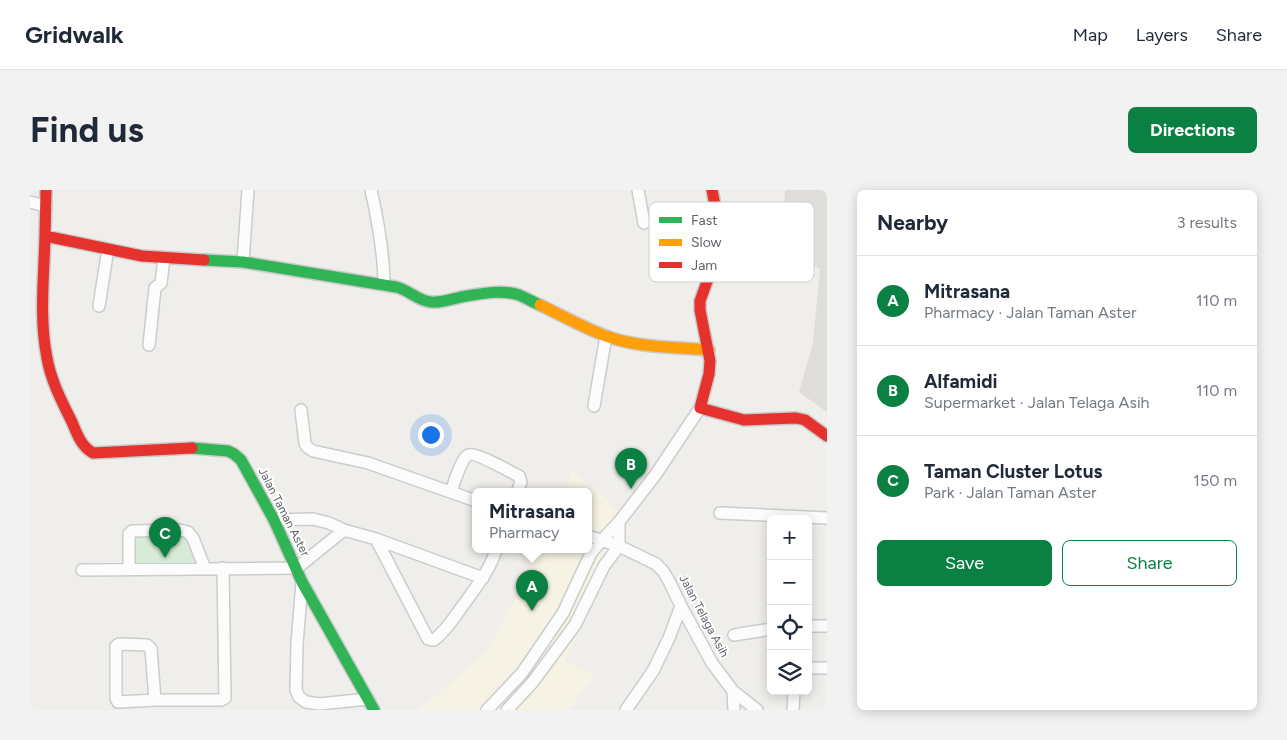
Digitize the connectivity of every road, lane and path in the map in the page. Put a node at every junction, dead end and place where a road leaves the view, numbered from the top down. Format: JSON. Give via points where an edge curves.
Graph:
{"nodes":[{"id":1,"x":46,"y":190,"type":"edge"},
{"id":2,"x":248,"y":190,"type":"edge"},
{"id":3,"x":371,"y":190,"type":"edge"},
{"id":4,"x":638,"y":190,"type":"edge"},
{"id":5,"x":30,"y":202,"type":"edge"},
{"id":6,"x":46,"y":206,"type":"junction"},
{"id":7,"x":644,"y":223,"type":"dead end"},
{"id":8,"x":46,"y":236,"type":"junction"},
{"id":9,"x":108,"y":250,"type":"junction"},
{"id":10,"x":164,"y":258,"type":"junction"},
{"id":11,"x":243,"y":262,"type":"junction"},
{"id":12,"x":707,"y":282,"type":"edge"},
{"id":13,"x":384,"y":285,"type":"junction"},
{"id":14,"x":99,"y":306,"type":"dead end"},
{"id":15,"x":606,"y":336,"type":"junction"},
{"id":16,"x":150,"y":345,"type":"dead end"},
{"id":17,"x":709,"y":350,"type":"junction"},
{"id":18,"x":594,"y":406,"type":"dead end"},
{"id":19,"x":700,"y":408,"type":"junction"},
{"id":20,"x":301,"y":410,"type":"dead end"},
{"id":21,"x":827,"y":436,"type":"edge"},
{"id":22,"x":519,"y":488,"type":"edge"},
{"id":23,"x":451,"y":491,"type":"junction"},
{"id":24,"x":472,"y":499,"type":"edge"},
{"id":25,"x":720,"y":513,"type":"dead end"},
{"id":26,"x":827,"y":518,"type":"edge"},
{"id":27,"x":274,"y":520,"type":"junction"},
{"id":28,"x":619,"y":522,"type":"junction"},
{"id":29,"x":344,"y":530,"type":"junction"},
{"id":30,"x":592,"y":538,"type":"edge"},
{"id":31,"x":376,"y":539,"type":"junction"},
{"id":32,"x":601,"y":541,"type":"junction"},
{"id":33,"x":619,"y":546,"type":"junction"},
{"id":34,"x":592,"y":552,"type":"edge"},
{"id":35,"x":495,"y":553,"type":"edge"},
{"id":36,"x":591,"y":553,"type":"edge"},
{"id":37,"x":205,"y":568,"type":"junction"},
{"id":38,"x":223,"y":568,"type":"junction"},
{"id":39,"x":297,"y":568,"type":"junction"},
{"id":40,"x":129,"y":569,"type":"junction"},
{"id":41,"x":82,"y":570,"type":"dead end"},
{"id":42,"x":482,"y":578,"type":"junction"},
{"id":43,"x":302,"y":582,"type":"junction"},
{"id":44,"x":681,"y":606,"type":"junction"},
{"id":45,"x":812,"y":626,"type":"edge"},
{"id":46,"x":827,"y":626,"type":"edge"},
{"id":47,"x":767,"y":629,"type":"edge"},
{"id":48,"x":734,"y":635,"type":"dead end"},
{"id":49,"x":812,"y":668,"type":"edge"},
{"id":50,"x":827,"y":668,"type":"edge"},
{"id":51,"x":733,"y":691,"type":"junction"},
{"id":52,"x":794,"y":695,"type":"edge"},
{"id":53,"x":368,"y":699,"type":"junction"},
{"id":54,"x":155,"y":700,"type":"junction"},
{"id":55,"x":374,"y":710,"type":"edge"},
{"id":56,"x":487,"y":710,"type":"edge"},
{"id":57,"x":507,"y":710,"type":"edge"},
{"id":58,"x":626,"y":710,"type":"edge"},
{"id":59,"x":734,"y":710,"type":"edge"},
{"id":60,"x":757,"y":710,"type":"edge"},
{"id":61,"x":793,"y":710,"type":"edge"}],
"edges":[{"from":1,"to":6,"type":"street"},
{"from":2,"to":11,"type":"street"},
{"from":3,"to":13,"type":"street","via":[[381,243]]},
{"from":4,"to":7,"type":"street"},
{"from":5,"to":6,"type":"street"},
{"from":6,"to":8,"type":"street"},
{"from":8,"to":9,"type":"street"},
{"from":8,"to":27,"type":"street","name":"Jalan Taman Aster","via":[[42,303],[47,358],[65,410],[82,445],[93,453],[191,448],[228,451],[241,460]]},
{"from":9,"to":10,"type":"street"},
{"from":9,"to":14,"type":"street"},
{"from":10,"to":11,"type":"street"},
{"from":10,"to":16,"type":"street","via":[[161,283],[155,288]]},
{"from":11,"to":13,"type":"street"},
{"from":12,"to":17,"type":"street","via":[[700,310]]},
{"from":13,"to":15,"type":"street","via":[[408,291],[428,302],[509,292]]},
{"from":15,"to":17,"type":"street","via":[[644,345]]},
{"from":15,"to":18,"type":"street"},
{"from":17,"to":19,"type":"street","via":[[709,374]]},
{"from":19,"to":21,"type":"street","via":[[744,420],[796,418],[805,420]]},
{"from":19,"to":28,"type":"street"},
{"from":20,"to":23,"type":"street","via":[[305,443],[313,451],[368,463]]},
{"from":22,"to":23,"type":"street","via":[[521,482],[518,476],[472,454],[464,459]]},
{"from":23,"to":24,"type":"street"},
{"from":25,"to":26,"type":"street"},
{"from":27,"to":29,"type":"street","via":[[314,519]]},
{"from":27,"to":39,"type":"street","name":"Jalan Taman Aster"},
{"from":28,"to":32,"type":"street"},
{"from":28,"to":33,"type":"street"},
{"from":29,"to":31,"type":"street"},
{"from":29,"to":39,"type":"street"},
{"from":30,"to":32,"type":"street","name":"Jalan Telaga Asih"},
{"from":31,"to":42,"type":"street"},
{"from":31,"to":42,"type":"street","via":[[428,639],[434,640],[441,634]]},
{"from":32,"to":33,"type":"street","name":"Jalan Telaga Asih"},
{"from":32,"to":34,"type":"street"},
{"from":33,"to":44,"type":"street","name":"Jalan Telaga Asih","via":[[656,564],[670,581]]},
{"from":33,"to":57,"type":"street","via":[[604,566],[575,625]]},
{"from":35,"to":42,"type":"street"},
{"from":36,"to":56,"type":"street","via":[[563,613],[522,672]]},
{"from":37,"to":38,"type":"street"},
{"from":37,"to":40,"type":"street"},
{"from":37,"to":40,"type":"street","via":[[193,538],[180,530],[132,531],[128,538]]},
{"from":38,"to":39,"type":"street"},
{"from":38,"to":54,"type":"street","via":[[225,698]]},
{"from":39,"to":43,"type":"street","name":"Jalan Taman Aster"},
{"from":40,"to":41,"type":"street"},
{"from":43,"to":53,"type":"street","name":"Jalan Taman Aster"},
{"from":43,"to":53,"type":"street","via":[[297,644],[296,690],[299,697],[319,704]]},
{"from":44,"to":51,"type":"street","name":"Jalan Telaga Asih","via":[[712,663]]},
{"from":44,"to":58,"type":"street","via":[[653,671]]},
{"from":45,"to":46,"type":"street"},
{"from":47,"to":48,"type":"street"},
{"from":49,"to":50,"type":"street"},
{"from":51,"to":59,"type":"street"},
{"from":51,"to":60,"type":"street","name":"Jalan Telaga Asih"},
{"from":52,"to":61,"type":"street"},
{"from":53,"to":55,"type":"street","name":"Jalan Taman Aster"},
{"from":54,"to":54,"type":"street","via":[[150,647],[116,646],[118,702]]}]}
